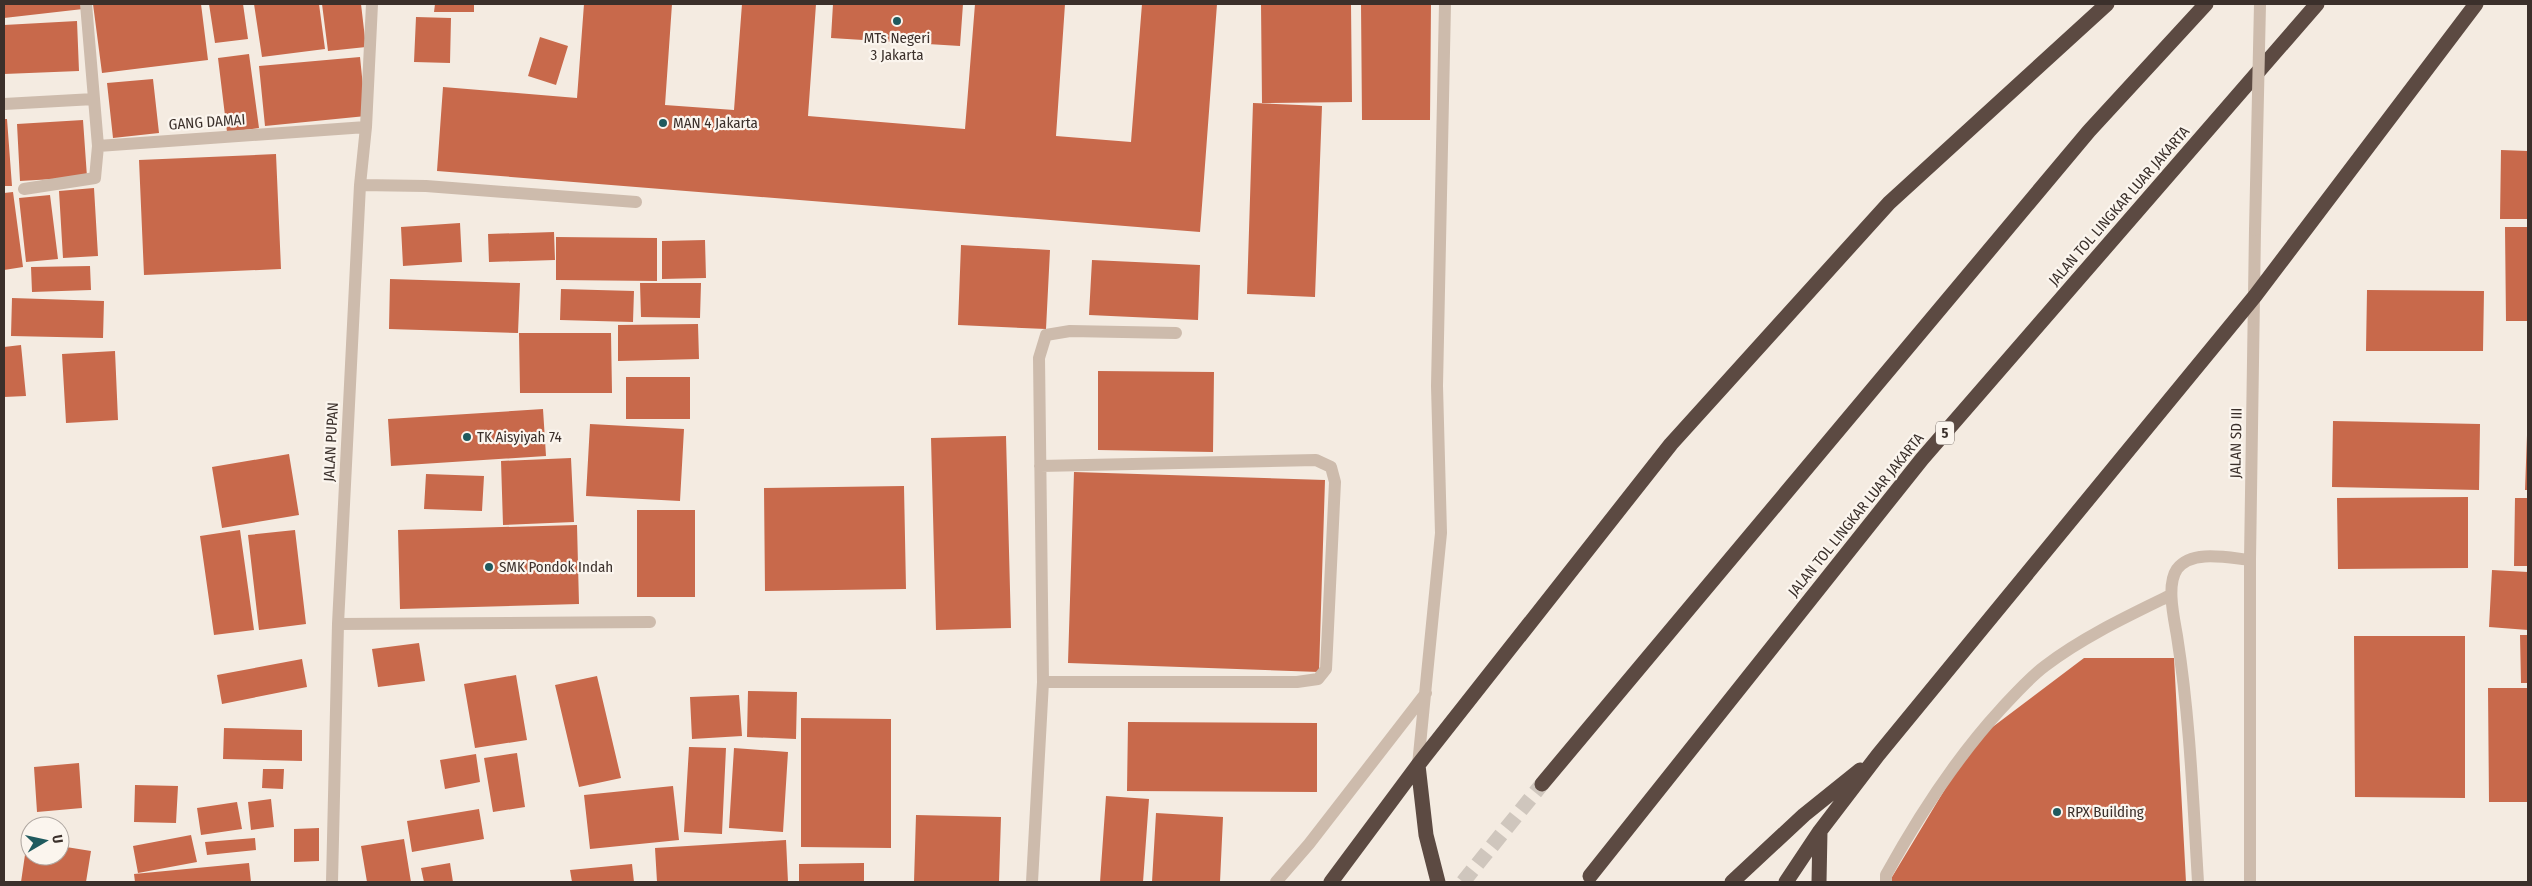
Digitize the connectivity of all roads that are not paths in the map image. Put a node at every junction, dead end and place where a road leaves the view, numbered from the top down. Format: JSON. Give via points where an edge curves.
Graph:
{"nodes":[{"id":1,"x":86,"y":4,"type":"edge"},
{"id":2,"x":372,"y":4,"type":"edge"},
{"id":3,"x":1446,"y":4,"type":"edge"},
{"id":4,"x":2107,"y":4,"type":"edge"},
{"id":5,"x":2206,"y":4,"type":"edge"},
{"id":6,"x":2260,"y":4,"type":"edge"},
{"id":7,"x":2317,"y":4,"type":"edge"},
{"id":8,"x":2476,"y":4,"type":"edge"},
{"id":9,"x":94,"y":99,"type":"junction"},
{"id":10,"x":4,"y":104,"type":"edge"},
{"id":11,"x":366,"y":127,"type":"junction"},
{"id":12,"x":98,"y":146,"type":"junction"},
{"id":13,"x":360,"y":185,"type":"junction"},
{"id":14,"x":24,"y":189,"type":"dead end"},
{"id":15,"x":636,"y":202,"type":"dead end"},
{"id":16,"x":2255,"y":296,"type":"junction"},
{"id":17,"x":1176,"y":333,"type":"dead end"},
{"id":18,"x":1040,"y":466,"type":"junction"},
{"id":19,"x":2250,"y":560,"type":"junction"},
{"id":20,"x":2171,"y":595,"type":"junction"},
{"id":21,"x":650,"y":622,"type":"dead end"},
{"id":22,"x":338,"y":624,"type":"junction"},
{"id":23,"x":1043,"y":682,"type":"junction"},
{"id":24,"x":1426,"y":693,"type":"junction"},
{"id":25,"x":1878,"y":755,"type":"junction"},
{"id":26,"x":1418,"y":765,"type":"junction"},
{"id":27,"x":1542,"y":784,"type":"tunnel mouth"},
{"id":28,"x":1820,"y":831,"type":"junction"},
{"id":29,"x":1590,"y":876,"type":"dead end"},
{"id":30,"x":332,"y":882,"type":"edge"},
{"id":31,"x":1032,"y":882,"type":"edge"},
{"id":32,"x":1276,"y":882,"type":"edge"},
{"id":33,"x":1332,"y":882,"type":"edge"},
{"id":34,"x":1438,"y":882,"type":"edge"},
{"id":35,"x":1732,"y":882,"type":"edge"},
{"id":36,"x":1786,"y":882,"type":"edge"},
{"id":37,"x":1819,"y":882,"type":"edge"},
{"id":38,"x":1886,"y":882,"type":"edge"},
{"id":39,"x":2198,"y":882,"type":"edge"},
{"id":40,"x":2250,"y":882,"type":"edge"}],
"edges":[{"from":1,"to":9,"type":"street"},
{"from":2,"to":11,"type":"street","name":"JALAN PUPAN"},
{"from":3,"to":24,"type":"street","via":[[1437,386],[1441,533]]},
{"from":4,"to":26,"type":"highway","via":[[1889,203],[1665,452]]},
{"from":5,"to":27,"type":"highway","via":[[2089,131]]},
{"from":6,"to":16,"type":"street","name":"JALAN SD III","bridge":true},
{"from":7,"to":29,"type":"highway","name":"JALAN TOL LINGKAR LUAR JAKARTA","number":"5","via":[[1922,459]]},
{"from":8,"to":16,"type":"highway"},
{"from":9,"to":10,"type":"street"},
{"from":9,"to":12,"type":"street"},
{"from":11,"to":12,"type":"street","name":"GANG DAMAI"},
{"from":11,"to":13,"type":"street","name":"JALAN PUPAN"},
{"from":12,"to":14,"type":"street","via":[[95,178]]},
{"from":13,"to":15,"type":"street","via":[[426,186]]},
{"from":13,"to":22,"type":"street","name":"JALAN PUPAN"},
{"from":16,"to":19,"type":"street","name":"JALAN SD III"},
{"from":16,"to":25,"type":"highway"},
{"from":17,"to":18,"type":"street","via":[[1070,331],[1046,335],[1039,358]]},
{"from":18,"to":23,"type":"street"},
{"from":18,"to":23,"type":"street","via":[[1316,460],[1331,467],[1335,482],[1326,668],[1318,679],[1297,682]]},
{"from":19,"to":20,"type":"street","via":[[2200,558],[2187,562],[2177,570]]},
{"from":19,"to":40,"type":"street","name":"JALAN SD III"},
{"from":20,"to":38,"type":"street","via":[[2070,649],[2043,667],[2013,696],[1974,738],[1942,782],[1912,828],[1886,875]]},
{"from":20,"to":39,"type":"street","via":[[2187,700]]},
{"from":21,"to":22,"type":"street"},
{"from":22,"to":30,"type":"street","name":"JALAN PUPAN"},
{"from":23,"to":31,"type":"street"},
{"from":24,"to":26,"type":"street"},
{"from":24,"to":32,"type":"street"},
{"from":25,"to":28,"type":"highway"},
{"from":25,"to":35,"type":"highway","via":[[1804,815]]},
{"from":26,"to":33,"type":"highway"},
{"from":26,"to":34,"type":"highway","via":[[1426,836]]},
{"from":28,"to":36,"type":"highway"},
{"from":28,"to":37,"type":"highway"}]}
